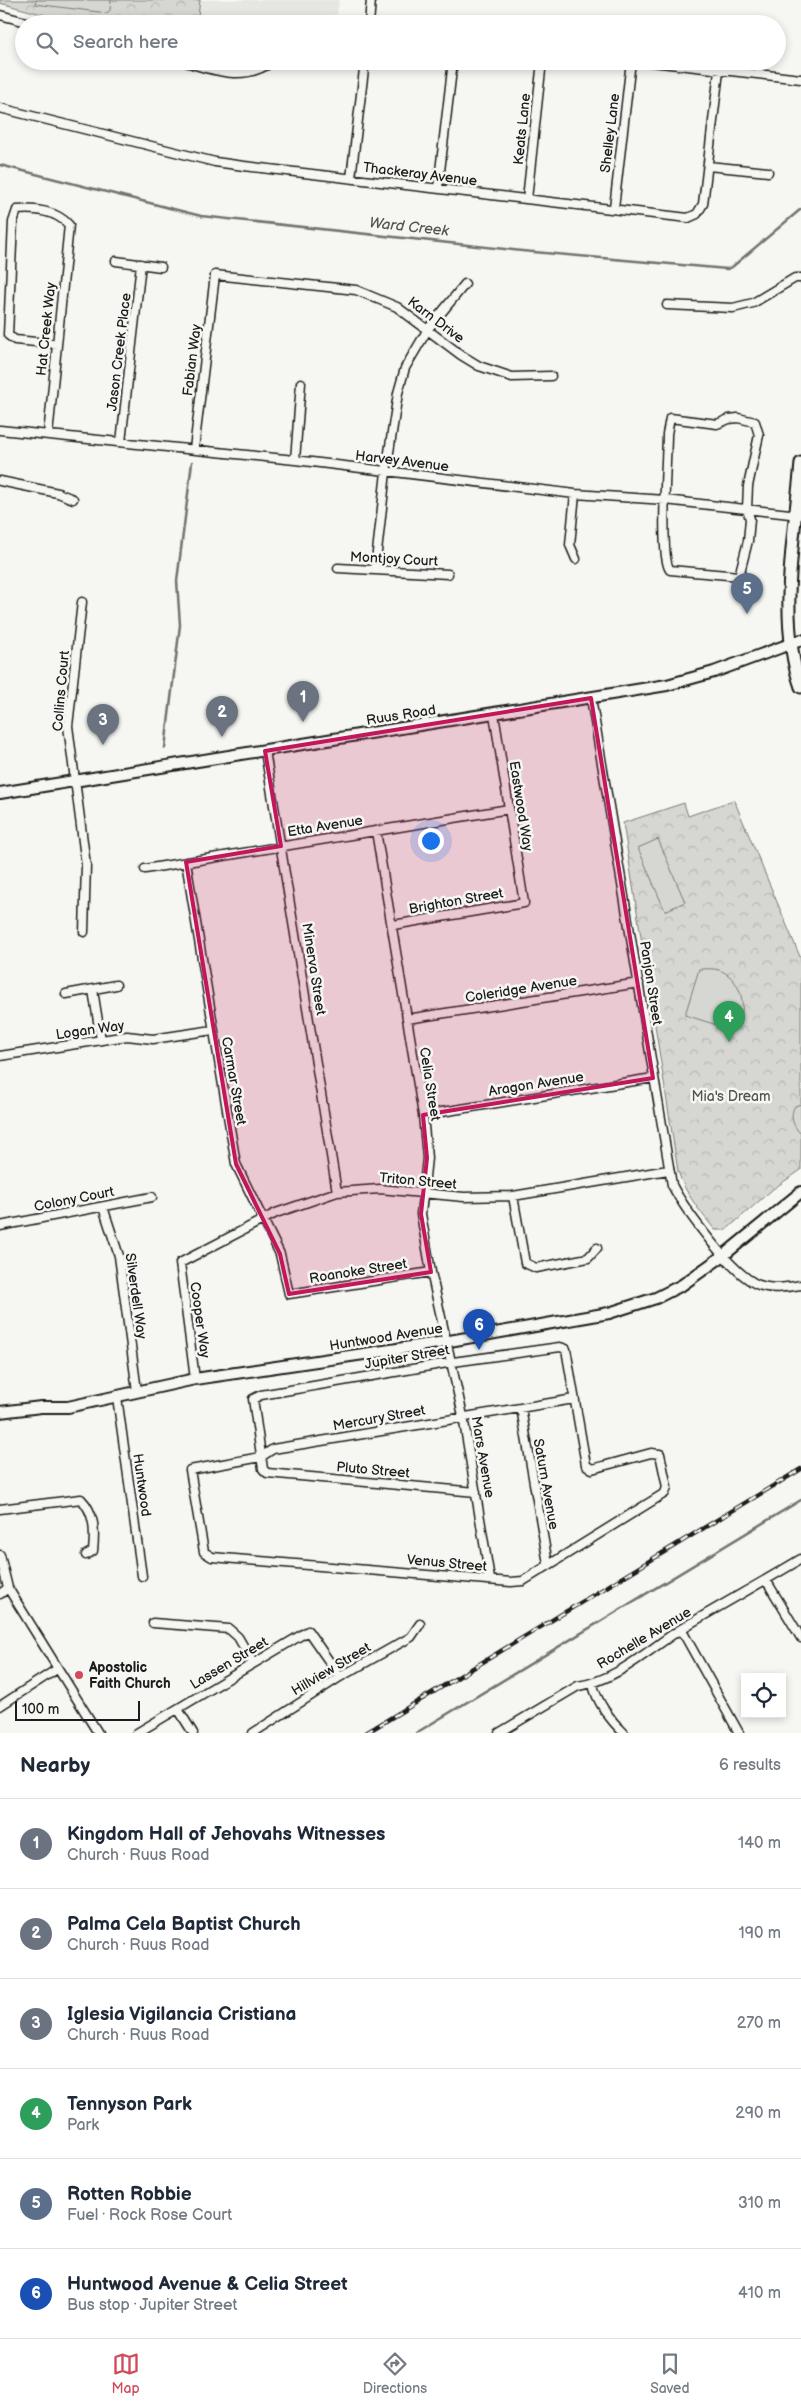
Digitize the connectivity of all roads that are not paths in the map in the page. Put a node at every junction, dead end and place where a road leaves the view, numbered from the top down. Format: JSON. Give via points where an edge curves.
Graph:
{"nodes":[{"id":1,"x":372,"y":0,"type":"edge"},
{"id":2,"x":0,"y":15,"type":"edge"},
{"id":3,"x":370,"y":15,"type":"edge"},
{"id":4,"x":15,"y":19,"type":"edge"},
{"id":5,"x":218,"y":70,"type":"edge"},
{"id":6,"x":260,"y":70,"type":"edge"},
{"id":7,"x":363,"y":70,"type":"edge"},
{"id":8,"x":452,"y":70,"type":"edge"},
{"id":9,"x":541,"y":70,"type":"edge"},
{"id":10,"x":630,"y":70,"type":"edge"},
{"id":11,"x":711,"y":70,"type":"edge"},
{"id":12,"x":719,"y":71,"type":"junction"},
{"id":13,"x":801,"y":79,"type":"edge"},
{"id":14,"x":0,"y":108,"type":"edge"},
{"id":15,"x":708,"y":166,"type":"junction"},
{"id":16,"x":768,"y":172,"type":"dead end"},
{"id":17,"x":351,"y":178,"type":"junction"},
{"id":18,"x":438,"y":188,"type":"junction"},
{"id":19,"x":527,"y":199,"type":"junction"},
{"id":20,"x":614,"y":208,"type":"junction"},
{"id":21,"x":116,"y":261,"type":"dead end"},
{"id":22,"x":141,"y":264,"type":"junction"},
{"id":23,"x":161,"y":267,"type":"dead end"},
{"id":24,"x":215,"y":275,"type":"joint"},
{"id":25,"x":801,"y":278,"type":"edge"},
{"id":26,"x":465,"y":284,"type":"dead end"},
{"id":27,"x":667,"y":305,"type":"dead end"},
{"id":28,"x":428,"y":329,"type":"junction"},
{"id":29,"x":57,"y":344,"type":"junction"},
{"id":30,"x":551,"y":376,"type":"dead end"},
{"id":31,"x":301,"y":383,"type":"dead end"},
{"id":32,"x":0,"y":430,"type":"edge"},
{"id":33,"x":48,"y":435,"type":"junction"},
{"id":34,"x":121,"y":442,"type":"junction"},
{"id":35,"x":194,"y":449,"type":"junction"},
{"id":36,"x":295,"y":460,"type":"junction"},
{"id":37,"x":801,"y":471,"type":"edge"},
{"id":38,"x":386,"y":472,"type":"junction"},
{"id":39,"x":0,"y":482,"type":"edge"},
{"id":40,"x":575,"y":494,"type":"junction"},
{"id":41,"x":73,"y":499,"type":"dead end"},
{"id":42,"x":665,"y":500,"type":"junction"},
{"id":43,"x":747,"y":509,"type":"junction"},
{"id":44,"x":799,"y":515,"type":"edge"},
{"id":45,"x":576,"y":559,"type":"dead end"},
{"id":46,"x":338,"y":568,"type":"dead end"},
{"id":47,"x":375,"y":570,"type":"junction"},
{"id":48,"x":448,"y":574,"type":"dead end"},
{"id":49,"x":82,"y":602,"type":"dead end"},
{"id":50,"x":795,"y":641,"type":"edge"},
{"id":51,"x":801,"y":687,"type":"edge"},
{"id":52,"x":591,"y":698,"type":"junction"},
{"id":53,"x":494,"y":714,"type":"junction"},
{"id":54,"x":265,"y":750,"type":"junction"},
{"id":55,"x":74,"y":782,"type":"junction"},
{"id":56,"x":0,"y":794,"type":"edge"},
{"id":57,"x":509,"y":809,"type":"junction"},
{"id":58,"x":376,"y":831,"type":"junction"},
{"id":59,"x":281,"y":846,"type":"junction"},
{"id":60,"x":186,"y":862,"type":"junction"},
{"id":61,"x":145,"y":869,"type":"dead end"},
{"id":62,"x":524,"y":903,"type":"joint"},
{"id":63,"x":393,"y":925,"type":"junction"},
{"id":64,"x":84,"y":932,"type":"dead end"},
{"id":65,"x":638,"y":983,"type":"junction"},
{"id":66,"x":116,"y":985,"type":"dead end"},
{"id":67,"x":93,"y":990,"type":"junction"},
{"id":68,"x":66,"y":994,"type":"dead end"},
{"id":69,"x":407,"y":1019,"type":"junction"},
{"id":70,"x":213,"y":1030,"type":"junction"},
{"id":71,"x":101,"y":1040,"type":"junction"},
{"id":72,"x":0,"y":1056,"type":"edge"},
{"id":73,"x":653,"y":1078,"type":"junction"},
{"id":74,"x":423,"y":1115,"type":"junction"},
{"id":75,"x":668,"y":1170,"type":"junction"},
{"id":76,"x":337,"y":1192,"type":"junction"},
{"id":77,"x":801,"y":1192,"type":"edge"},
{"id":78,"x":424,"y":1193,"type":"junction"},
{"id":79,"x":513,"y":1196,"type":"junction"},
{"id":80,"x":152,"y":1197,"type":"dead end"},
{"id":81,"x":103,"y":1207,"type":"junction"},
{"id":82,"x":263,"y":1219,"type":"junction"},
{"id":83,"x":0,"y":1226,"type":"edge"},
{"id":84,"x":597,"y":1248,"type":"dead end"},
{"id":85,"x":724,"y":1255,"type":"junction"},
{"id":86,"x":180,"y":1263,"type":"joint"},
{"id":87,"x":431,"y":1272,"type":"junction"},
{"id":88,"x":801,"y":1285,"type":"edge"},
{"id":89,"x":289,"y":1294,"type":"joint"},
{"id":90,"x":447,"y":1341,"type":"junction"},
{"id":91,"x":452,"y":1362,"type":"junction"},
{"id":92,"x":196,"y":1379,"type":"junction"},
{"id":93,"x":137,"y":1391,"type":"junction"},
{"id":94,"x":117,"y":1397,"type":"junction"},
{"id":95,"x":574,"y":1399,"type":"junction"},
{"id":96,"x":521,"y":1408,"type":"junction"},
{"id":97,"x":0,"y":1412,"type":"edge"},
{"id":98,"x":463,"y":1416,"type":"junction"},
{"id":99,"x":261,"y":1457,"type":"junction"},
{"id":100,"x":476,"y":1492,"type":"junction"},
{"id":101,"x":0,"y":1509,"type":"edge"},
{"id":102,"x":204,"y":1552,"type":"joint"},
{"id":103,"x":0,"y":1555,"type":"edge"},
{"id":104,"x":86,"y":1556,"type":"dead end"},
{"id":105,"x":801,"y":1559,"type":"edge"},
{"id":106,"x":548,"y":1564,"type":"junction"},
{"id":107,"x":142,"y":1576,"type":"dead end"},
{"id":108,"x":490,"y":1579,"type":"junction"},
{"id":109,"x":766,"y":1580,"type":"junction"},
{"id":110,"x":8,"y":1588,"type":"junction"},
{"id":111,"x":0,"y":1594,"type":"edge"},
{"id":112,"x":153,"y":1622,"type":"dead end"},
{"id":113,"x":420,"y":1624,"type":"dead end"},
{"id":114,"x":681,"y":1629,"type":"junction"},
{"id":115,"x":801,"y":1638,"type":"edge"},
{"id":116,"x":253,"y":1663,"type":"junction"},
{"id":117,"x":57,"y":1669,"type":"junction"},
{"id":118,"x":340,"y":1677,"type":"junction"},
{"id":119,"x":592,"y":1684,"type":"junction"},
{"id":120,"x":0,"y":1706,"type":"edge"},
{"id":121,"x":178,"y":1709,"type":"junction"},
{"id":122,"x":98,"y":1733,"type":"edge"},
{"id":123,"x":137,"y":1733,"type":"edge"},
{"id":124,"x":193,"y":1733,"type":"edge"},
{"id":125,"x":252,"y":1733,"type":"edge"},
{"id":126,"x":499,"y":1733,"type":"edge"},
{"id":127,"x":624,"y":1733,"type":"edge"},
{"id":128,"x":739,"y":1733,"type":"edge"}],
"edges":[{"from":1,"to":3,"type":"street"},
{"from":2,"to":4,"type":"street"},
{"from":5,"to":6,"type":"street","via":[[249,74]]},
{"from":7,"to":17,"type":"street"},
{"from":8,"to":18,"type":"street"},
{"from":9,"to":19,"type":"street","name":"Keats Lane"},
{"from":10,"to":20,"type":"street","name":"Shelley Lane"},
{"from":11,"to":12,"type":"street"},
{"from":12,"to":13,"type":"street"},
{"from":12,"to":15,"type":"street","name":"Thackeray Avenue"},
{"from":14,"to":17,"type":"street","name":"Thackeray Avenue","via":[[215,162]]},
{"from":15,"to":16,"type":"street"},
{"from":15,"to":20,"type":"street","name":"Thackeray Avenue","via":[[703,204],[697,214],[688,218]]},
{"from":17,"to":18,"type":"street","name":"Thackeray Avenue"},
{"from":18,"to":19,"type":"street","name":"Thackeray Avenue"},
{"from":19,"to":20,"type":"street","name":"Thackeray Avenue"},
{"from":21,"to":22,"type":"street"},
{"from":22,"to":23,"type":"street"},
{"from":22,"to":34,"type":"street","name":"Jason Creek Place"},
{"from":24,"to":28,"type":"street","name":"Karn Drive","via":[[356,290],[397,307]]},
{"from":24,"to":35,"type":"street","name":"Fabian Way"},
{"from":25,"to":27,"type":"street","via":[[795,278],[753,303],[733,308]]},
{"from":26,"to":28,"type":"street"},
{"from":28,"to":30,"type":"street","name":"Karn Drive","via":[[479,366],[512,376]]},
{"from":28,"to":38,"type":"street","via":[[405,368]]},
{"from":29,"to":29,"type":"street","name":"Hat Creek Way","via":[[69,225],[63,218],[32,209],[17,210],[13,222],[8,335],[15,340]]},
{"from":29,"to":33,"type":"street","name":"Hat Creek Way"},
{"from":31,"to":36,"type":"street"},
{"from":32,"to":33,"type":"street","name":"Harvey Avenue"},
{"from":33,"to":34,"type":"street","name":"Harvey Avenue"},
{"from":34,"to":35,"type":"street","name":"Harvey Avenue"},
{"from":35,"to":36,"type":"street","name":"Harvey Avenue"},
{"from":36,"to":38,"type":"street","name":"Harvey Avenue"},
{"from":37,"to":44,"type":"main road"},
{"from":38,"to":40,"type":"street","name":"Harvey Avenue"},
{"from":38,"to":47,"type":"street"},
{"from":39,"to":41,"type":"street"},
{"from":40,"to":42,"type":"street","name":"Harvey Avenue"},
{"from":40,"to":45,"type":"street","via":[[570,545]]},
{"from":42,"to":43,"type":"street","name":"Harvey Avenue"},
{"from":42,"to":43,"type":"street","via":[[666,566],[670,570],[739,576],[748,541],[750,519]]},
{"from":42,"to":43,"type":"street","via":[[670,418],[717,424],[738,418],[755,422],[759,436],[748,486]]},
{"from":43,"to":44,"type":"street","name":"Harvey Avenue"},
{"from":44,"to":50,"type":"main road","via":[[789,598]]},
{"from":46,"to":47,"type":"street","name":"Montjoy Court"},
{"from":47,"to":48,"type":"street","name":"Montjoy Court"},
{"from":49,"to":55,"type":"street","name":"Collins Court","via":[[68,726]]},
{"from":50,"to":51,"type":"main road"},
{"from":50,"to":52,"type":"street","name":"Ruus Road","via":[[714,672],[667,685]]},
{"from":52,"to":53,"type":"street","name":"Ruus Road"},
{"from":52,"to":65,"type":"street","name":"Panjon Street"},
{"from":53,"to":54,"type":"street","name":"Ruus Road"},
{"from":53,"to":57,"type":"street","name":"Eastwood Way"},
{"from":54,"to":55,"type":"street","name":"Ruus Road"},
{"from":54,"to":59,"type":"street","name":"Minerva Street"},
{"from":55,"to":56,"type":"street","name":"Ruus Road"},
{"from":55,"to":64,"type":"street","name":"Collins Court","via":[[86,865]]},
{"from":57,"to":58,"type":"street","name":"Etta Avenue"},
{"from":57,"to":62,"type":"street","name":"Eastwood Way"},
{"from":58,"to":59,"type":"street","name":"Etta Avenue"},
{"from":58,"to":63,"type":"street","name":"Celia Street"},
{"from":59,"to":60,"type":"street","name":"Etta Avenue"},
{"from":59,"to":76,"type":"street","name":"Minerva Street"},
{"from":60,"to":61,"type":"street","name":"Etta Avenue"},
{"from":60,"to":70,"type":"street","name":"Carmar Street"},
{"from":62,"to":63,"type":"street","name":"Brighton Street"},
{"from":63,"to":69,"type":"street","name":"Celia Street"},
{"from":65,"to":69,"type":"street","name":"Coleridge Avenue"},
{"from":65,"to":73,"type":"street","name":"Panjon Street"},
{"from":66,"to":67,"type":"street"},
{"from":67,"to":68,"type":"street"},
{"from":67,"to":71,"type":"street"},
{"from":69,"to":74,"type":"street","name":"Celia Street"},
{"from":70,"to":71,"type":"street","name":"Logan Way","via":[[153,1039],[127,1036]]},
{"from":70,"to":82,"type":"street","name":"Carmar Street","via":[[236,1164]]},
{"from":71,"to":72,"type":"street","name":"Logan Way"},
{"from":73,"to":74,"type":"street","name":"Aragon Avenue"},
{"from":73,"to":75,"type":"street","name":"Panjon Street"},
{"from":74,"to":78,"type":"street","name":"Celia Street","via":[[427,1158]]},
{"from":75,"to":79,"type":"street","name":"Triton Street"},
{"from":75,"to":85,"type":"street","name":"Panjon Street","via":[[679,1198]]},
{"from":76,"to":78,"type":"street","name":"Triton Street","via":[[380,1189]]},
{"from":76,"to":82,"type":"street","name":"Triton Street"},
{"from":77,"to":85,"type":"street","name":"Huntwood Avenue"},
{"from":78,"to":79,"type":"street","name":"Triton Street","via":[[464,1197]]},
{"from":78,"to":87,"type":"street","name":"Celia Street","via":[[422,1214]]},
{"from":79,"to":84,"type":"street","via":[[525,1263],[536,1268],[588,1258]]},
{"from":80,"to":81,"type":"street","name":"Colony Court"},
{"from":81,"to":83,"type":"street","name":"Colony Court"},
{"from":81,"to":93,"type":"street","name":"Silverdell Way","via":[[119,1256]]},
{"from":82,"to":86,"type":"street","name":"Triton Street"},
{"from":82,"to":89,"type":"street","name":"Carmar Street","via":[[280,1254]]},
{"from":85,"to":88,"type":"street","name":"Panjon Street","via":[[759,1285],[782,1288]]},
{"from":85,"to":90,"type":"street","name":"Huntwood Avenue","via":[[682,1285],[656,1298],[609,1313]]},
{"from":86,"to":92,"type":"street","name":"Cooper Way"},
{"from":87,"to":89,"type":"street","name":"Roanoke Street"},
{"from":87,"to":90,"type":"street","name":"Celia Street"},
{"from":90,"to":91,"type":"street","name":"Mars Avenue"},
{"from":90,"to":92,"type":"street","name":"Huntwood Avenue"},
{"from":91,"to":95,"type":"street","name":"Jupiter Street","via":[[560,1346],[566,1349]]},
{"from":91,"to":98,"type":"street","name":"Mars Avenue"},
{"from":91,"to":99,"type":"street","name":"Jupiter Street","via":[[261,1395],[253,1399]]},
{"from":92,"to":93,"type":"street","name":"Huntwood Avenue"},
{"from":93,"to":94,"type":"street","name":"Huntwood Avenue"},
{"from":94,"to":97,"type":"street","name":"Huntwood Avenue","via":[[68,1407]]},
{"from":94,"to":107,"type":"street","name":"Huntwood"},
{"from":95,"to":96,"type":"street","name":"Mercury Street"},
{"from":95,"to":106,"type":"street","name":"Venus Street","via":[[586,1465],[592,1469],[652,1453],[660,1454],[667,1487],[665,1494]]},
{"from":96,"to":98,"type":"street","name":"Mercury Street"},
{"from":96,"to":106,"type":"street","name":"Saturn Avenue"},
{"from":98,"to":99,"type":"street","name":"Mercury Street","via":[[272,1449]]},
{"from":98,"to":100,"type":"street","name":"Mars Avenue"},
{"from":99,"to":100,"type":"street","name":"Pluto Street","via":[[267,1473]]},
{"from":99,"to":102,"type":"street","name":"Mercury Street","via":[[190,1470]]},
{"from":100,"to":108,"type":"street","name":"Mars Avenue"},
{"from":101,"to":104,"type":"street","via":[[81,1499],[90,1508],[95,1536],[93,1551]]},
{"from":102,"to":108,"type":"street","name":"Venus Street","via":[[212,1557]]},
{"from":103,"to":110,"type":"street"},
{"from":105,"to":109,"type":"street","name":"Rochelle Avenue"},
{"from":106,"to":108,"type":"street","name":"Venus Street","via":[[523,1581]]},
{"from":109,"to":114,"type":"street","name":"Rochelle Avenue"},
{"from":109,"to":115,"type":"street"},
{"from":110,"to":111,"type":"street"},
{"from":110,"to":117,"type":"street"},
{"from":112,"to":116,"type":"street","via":[[229,1629],[238,1637]]},
{"from":113,"to":118,"type":"street","name":"Hillview Street","via":[[411,1637]]},
{"from":114,"to":119,"type":"street","name":"Rochelle Avenue"},
{"from":114,"to":128,"type":"street"},
{"from":116,"to":118,"type":"street","name":"Lassen Street","via":[[308,1631]]},
{"from":116,"to":121,"type":"street","name":"Lassen Street"},
{"from":117,"to":120,"type":"street"},
{"from":117,"to":122,"type":"street"},
{"from":118,"to":125,"type":"street","name":"Hillview Street"},
{"from":119,"to":126,"type":"street","name":"Rochelle Avenue","via":[[578,1686]]},
{"from":119,"to":127,"type":"street","via":[[614,1724]]},
{"from":121,"to":123,"type":"street","name":"Lassen Street"},
{"from":121,"to":124,"type":"street"}]}
